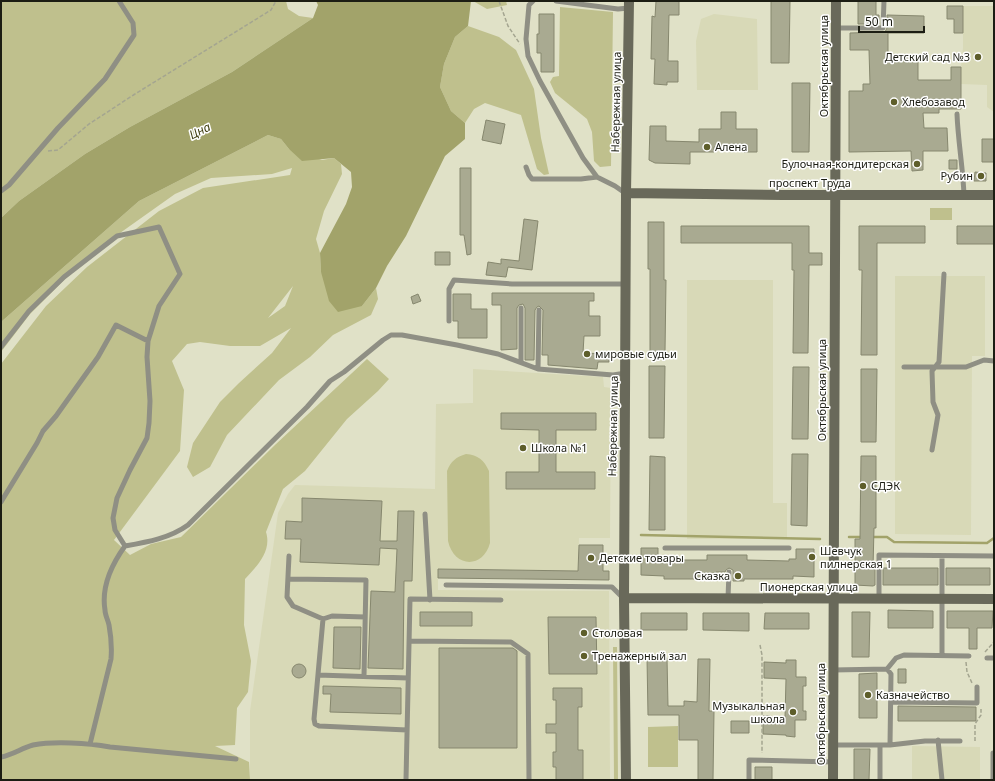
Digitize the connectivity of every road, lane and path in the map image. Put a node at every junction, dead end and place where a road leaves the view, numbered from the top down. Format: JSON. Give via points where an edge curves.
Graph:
{"nodes":[{"id":1,"x":120,"y":1,"type":"edge"},
{"id":2,"x":276,"y":1,"type":"edge"},
{"id":3,"x":499,"y":1,"type":"edge"},
{"id":4,"x":533,"y":1,"type":"edge"},
{"id":5,"x":556,"y":1,"type":"edge"},
{"id":6,"x":836,"y":1,"type":"edge"},
{"id":7,"x":884,"y":1,"type":"edge"},
{"id":8,"x":629,"y":5,"type":"edge"},
{"id":9,"x":836,"y":28,"type":"junction"},
{"id":10,"x":528,"y":56,"type":"junction"},
{"id":11,"x":957,"y":114,"type":"dead end"},
{"id":12,"x":37,"y":152,"type":"junction"},
{"id":13,"x":526,"y":166,"type":"dead end"},
{"id":14,"x":597,"y":177,"type":"junction"},
{"id":15,"x":1,"y":191,"type":"edge"},
{"id":16,"x":626,"y":193,"type":"junction"},
{"id":17,"x":834,"y":195,"type":"junction"},
{"id":18,"x":964,"y":195,"type":"junction"},
{"id":19,"x":994,"y":195,"type":"edge"},
{"id":20,"x":944,"y":274,"type":"dead end"},
{"id":21,"x":626,"y":284,"type":"junction"},
{"id":22,"x":521,"y":308,"type":"dead end"},
{"id":23,"x":538,"y":310,"type":"dead end"},
{"id":24,"x":449,"y":321,"type":"dead end"},
{"id":25,"x":148,"y":341,"type":"junction"},
{"id":26,"x":1,"y":348,"type":"edge"},
{"id":27,"x":994,"y":361,"type":"edge"},
{"id":28,"x":521,"y":362,"type":"junction"},
{"id":29,"x":904,"y":367,"type":"dead end"},
{"id":30,"x":936,"y":368,"type":"junction"},
{"id":31,"x":538,"y":369,"type":"junction"},
{"id":32,"x":626,"y":373,"type":"junction"},
{"id":33,"x":932,"y":450,"type":"dead end"},
{"id":34,"x":1,"y":502,"type":"edge"},
{"id":35,"x":425,"y":514,"type":"dead end"},
{"id":36,"x":126,"y":546,"type":"junction"},
{"id":37,"x":665,"y":548,"type":"dead end"},
{"id":38,"x":729,"y":548,"type":"junction"},
{"id":39,"x":789,"y":548,"type":"dead end"},
{"id":40,"x":729,"y":555,"type":"dead end"},
{"id":41,"x":289,"y":556,"type":"dead end"},
{"id":42,"x":942,"y":556,"type":"junction"},
{"id":43,"x":994,"y":556,"type":"edge"},
{"id":44,"x":729,"y":572,"type":"dead end"},
{"id":45,"x":288,"y":579,"type":"junction"},
{"id":46,"x":446,"y":584,"type":"dead end"},
{"id":47,"x":624,"y":598,"type":"junction"},
{"id":48,"x":728,"y":598,"type":"junction"},
{"id":49,"x":833,"y":599,"type":"junction"},
{"id":50,"x":879,"y":599,"type":"junction"},
{"id":51,"x":942,"y":599,"type":"junction"},
{"id":52,"x":994,"y":599,"type":"edge"},
{"id":53,"x":430,"y":600,"type":"junction"},
{"id":54,"x":501,"y":600,"type":"dead end"},
{"id":55,"x":365,"y":617,"type":"junction"},
{"id":56,"x":323,"y":619,"type":"junction"},
{"id":57,"x":409,"y":641,"type":"junction"},
{"id":58,"x":994,"y":642,"type":"edge"},
{"id":59,"x":760,"y":645,"type":"dead end"},
{"id":60,"x":942,"y":656,"type":"junction"},
{"id":61,"x":968,"y":656,"type":"junction"},
{"id":62,"x":987,"y":658,"type":"dead end"},
{"id":63,"x":994,"y":658,"type":"edge"},
{"id":64,"x":887,"y":669,"type":"junction"},
{"id":65,"x":834,"y":670,"type":"junction"},
{"id":66,"x":318,"y":675,"type":"junction"},
{"id":67,"x":364,"y":676,"type":"junction"},
{"id":68,"x":408,"y":678,"type":"junction"},
{"id":69,"x":977,"y":690,"type":"joint"},
{"id":70,"x":890,"y":702,"type":"junction"},
{"id":71,"x":981,"y":709,"type":"dead end"},
{"id":72,"x":407,"y":730,"type":"junction"},
{"id":73,"x":938,"y":740,"type":"junction"},
{"id":74,"x":960,"y":741,"type":"dead end"},
{"id":75,"x":975,"y":742,"type":"dead end"},
{"id":76,"x":90,"y":744,"type":"junction"},
{"id":77,"x":833,"y":745,"type":"junction"},
{"id":78,"x":880,"y":745,"type":"junction"},
{"id":79,"x":890,"y":745,"type":"junction"},
{"id":80,"x":993,"y":753,"type":"edge"},
{"id":81,"x":1,"y":757,"type":"edge"},
{"id":82,"x":236,"y":759,"type":"dead end"},
{"id":83,"x":762,"y":760,"type":"junction"},
{"id":84,"x":833,"y":762,"type":"junction"},
{"id":85,"x":406,"y":780,"type":"edge"},
{"id":86,"x":529,"y":780,"type":"edge"},
{"id":87,"x":626,"y":780,"type":"edge"},
{"id":88,"x":748,"y":780,"type":"edge"},
{"id":89,"x":833,"y":780,"type":"edge"},
{"id":90,"x":880,"y":780,"type":"edge"},
{"id":91,"x":942,"y":780,"type":"edge"},
{"id":92,"x":993,"y":780,"type":"edge"}],
"edges":[{"from":1,"to":12,"type":"lane","via":[[133,23],[134,35],[105,79]]},
{"from":2,"to":12,"type":"path","via":[[271,10],[122,102],[89,124],[58,150]]},
{"from":3,"to":10,"type":"path","via":[[508,26]]},
{"from":4,"to":10,"type":"lane","via":[[529,5],[526,39]]},
{"from":5,"to":8,"type":"lane","via":[[618,9]]},
{"from":6,"to":9,"type":"street","name":"Октябрьская улица"},
{"from":7,"to":9,"type":"lane","via":[[883,28]]},
{"from":8,"to":16,"type":"street","name":"Набережная улица"},
{"from":9,"to":17,"type":"street","name":"Октябрьская улица"},
{"from":10,"to":14,"type":"lane","via":[[583,158]]},
{"from":11,"to":18,"type":"lane"},
{"from":12,"to":15,"type":"lane"},
{"from":13,"to":14,"type":"lane","via":[[532,179]]},
{"from":14,"to":16,"type":"lane"},
{"from":16,"to":17,"type":"street","name":"проспект Труда"},
{"from":16,"to":21,"type":"street","name":"Набережная улица"},
{"from":17,"to":18,"type":"street","name":"проспект Труда"},
{"from":17,"to":49,"type":"street","name":"Октябрьская улица"},
{"from":18,"to":19,"type":"street","name":"проспект Труда"},
{"from":20,"to":30,"type":"lane","via":[[939,362]]},
{"from":21,"to":24,"type":"lane","via":[[512,284],[454,280],[449,289]]},
{"from":21,"to":32,"type":"street","name":"Набережная улица"},
{"from":22,"to":28,"type":"lane"},
{"from":23,"to":31,"type":"lane"},
{"from":25,"to":26,"type":"lane","via":[[159,306],[180,274],[159,227],[117,236],[64,277],[29,312]]},
{"from":25,"to":34,"type":"lane","via":[[116,325],[98,357],[43,431]]},
{"from":25,"to":36,"type":"lane","via":[[150,400],[147,438],[117,498],[113,518],[115,530]]},
{"from":27,"to":30,"type":"lane","via":[[984,360],[966,367]]},
{"from":28,"to":31,"type":"lane"},
{"from":28,"to":36,"type":"lane","via":[[457,345],[391,335],[330,381],[188,525],[177,533]]},
{"from":29,"to":30,"type":"lane"},
{"from":30,"to":33,"type":"lane","via":[[932,371],[933,402],[938,415]]},
{"from":31,"to":32,"type":"lane"},
{"from":32,"to":47,"type":"street","name":"Набережная улица"},
{"from":35,"to":53,"type":"lane"},
{"from":36,"to":76,"type":"lane","via":[[115,560],[104,592],[112,645],[111,659]]},
{"from":37,"to":38,"type":"lane"},
{"from":38,"to":39,"type":"lane"},
{"from":38,"to":40,"type":"lane"},
{"from":41,"to":45,"type":"lane"},
{"from":42,"to":43,"type":"lane"},
{"from":42,"to":50,"type":"lane","via":[[879,556]]},
{"from":42,"to":51,"type":"lane"},
{"from":44,"to":48,"type":"lane"},
{"from":45,"to":55,"type":"lane","via":[[366,580]]},
{"from":45,"to":56,"type":"lane","via":[[287,597],[293,606]]},
{"from":46,"to":47,"type":"lane","via":[[612,587]]},
{"from":47,"to":48,"type":"street","name":"Пионерская улица"},
{"from":47,"to":87,"type":"street","name":"Набережная улица"},
{"from":48,"to":49,"type":"street","name":"Пионерская улица"},
{"from":49,"to":50,"type":"street","name":"Пионерская улица"},
{"from":49,"to":65,"type":"street","name":"Октябрьская улица"},
{"from":50,"to":51,"type":"street","name":"Пионерская улица"},
{"from":51,"to":52,"type":"street","name":"Пионерская улица"},
{"from":51,"to":60,"type":"lane"},
{"from":53,"to":54,"type":"lane"},
{"from":53,"to":57,"type":"lane","via":[[410,599]]},
{"from":55,"to":56,"type":"lane","via":[[332,616]]},
{"from":55,"to":67,"type":"lane"},
{"from":56,"to":66,"type":"lane"},
{"from":57,"to":68,"type":"lane"},
{"from":57,"to":86,"type":"lane","via":[[511,642],[528,654]]},
{"from":58,"to":61,"type":"path","via":[[982,654]]},
{"from":59,"to":83,"type":"path"},
{"from":60,"to":61,"type":"lane"},
{"from":60,"to":64,"type":"lane","via":[[904,655],[896,658]]},
{"from":61,"to":69,"type":"path","via":[[967,672]]},
{"from":62,"to":63,"type":"lane"},
{"from":64,"to":65,"type":"lane"},
{"from":64,"to":70,"type":"lane","via":[[891,674]]},
{"from":65,"to":77,"type":"street","name":"Октябрьская улица"},
{"from":66,"to":67,"type":"lane"},
{"from":66,"to":72,"type":"lane","via":[[315,724]]},
{"from":67,"to":68,"type":"lane"},
{"from":68,"to":72,"type":"lane"},
{"from":69,"to":70,"type":"lane","via":[[977,703]]},
{"from":70,"to":79,"type":"lane"},
{"from":71,"to":75,"type":"path","via":[[981,715],[975,724]]},
{"from":72,"to":85,"type":"lane"},
{"from":73,"to":74,"type":"lane"},
{"from":73,"to":79,"type":"lane"},
{"from":73,"to":91,"type":"lane"},
{"from":76,"to":81,"type":"lane","via":[[46,743]]},
{"from":76,"to":82,"type":"lane"},
{"from":77,"to":78,"type":"lane"},
{"from":77,"to":84,"type":"street","name":"Октябрьская улица"},
{"from":78,"to":79,"type":"lane"},
{"from":78,"to":90,"type":"lane"},
{"from":80,"to":92,"type":"lane"},
{"from":83,"to":84,"type":"lane"},
{"from":83,"to":88,"type":"lane","via":[[749,760]]},
{"from":84,"to":89,"type":"street","name":"Октябрьская улица"}]}
